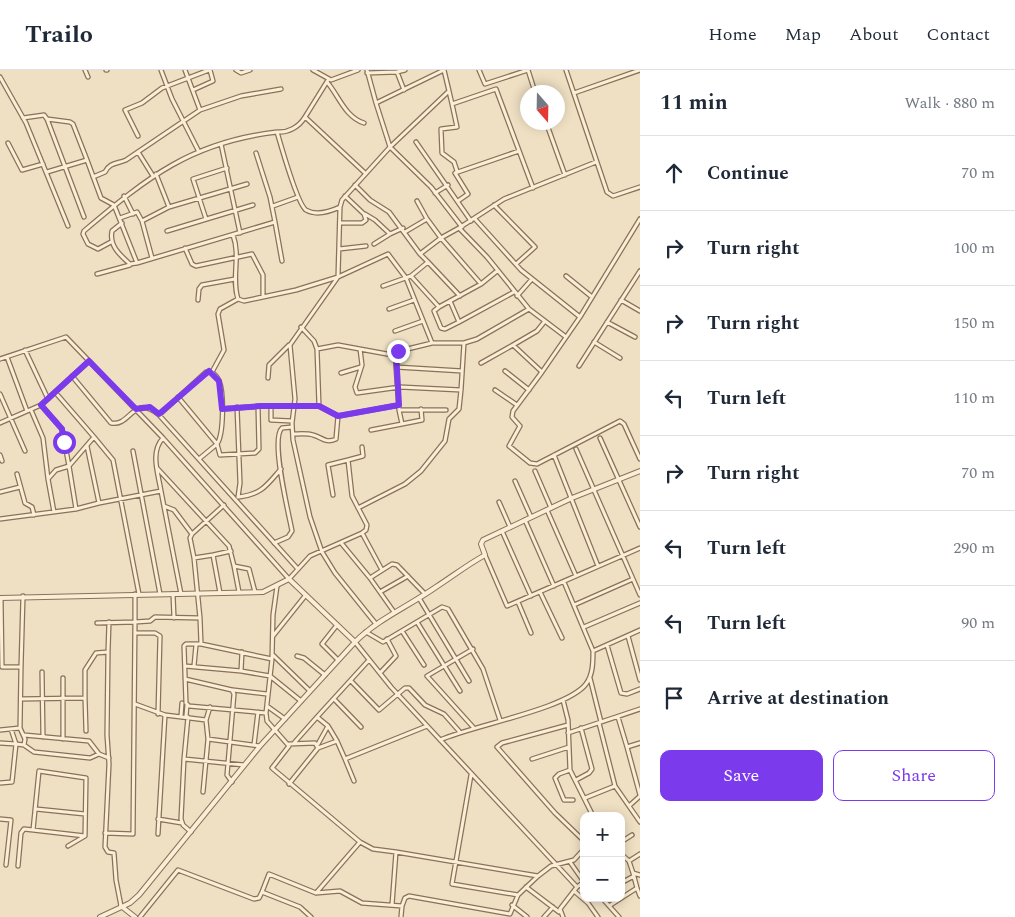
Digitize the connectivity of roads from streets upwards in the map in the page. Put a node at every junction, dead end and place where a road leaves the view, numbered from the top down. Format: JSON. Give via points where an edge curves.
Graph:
{"nodes":[{"id":1,"x":85,"y":70,"type":"edge"},
{"id":2,"x":161,"y":70,"type":"edge"},
{"id":3,"x":185,"y":70,"type":"edge"},
{"id":4,"x":209,"y":70,"type":"edge"},
{"id":5,"x":236,"y":70,"type":"edge"},
{"id":6,"x":250,"y":70,"type":"edge"},
{"id":7,"x":313,"y":70,"type":"edge"},
{"id":8,"x":358,"y":70,"type":"edge"},
{"id":9,"x":405,"y":70,"type":"edge"},
{"id":10,"x":444,"y":70,"type":"edge"},
{"id":11,"x":478,"y":70,"type":"edge"},
{"id":12,"x":566,"y":70,"type":"edge"},
{"id":13,"x":640,"y":70,"type":"edge"},
{"id":14,"x":367,"y":71,"type":"edge"},
{"id":15,"x":519,"y":71,"type":"edge"},
{"id":16,"x":397,"y":72,"type":"junction"},
{"id":17,"x":0,"y":77,"type":"edge"},
{"id":18,"x":88,"y":77,"type":"dead end"},
{"id":19,"x":188,"y":78,"type":"junction"},
{"id":20,"x":328,"y":80,"type":"junction"},
{"id":21,"x":167,"y":85,"type":"junction"},
{"id":22,"x":533,"y":85,"type":"edge"},
{"id":23,"x":281,"y":89,"type":"dead end"},
{"id":24,"x":193,"y":90,"type":"junction"},
{"id":25,"x":404,"y":90,"type":"junction"},
{"id":26,"x":450,"y":91,"type":"junction"},
{"id":27,"x":574,"y":93,"type":"junction"},
{"id":28,"x":376,"y":103,"type":"junction"},
{"id":29,"x":452,"y":104,"type":"junction"},
{"id":30,"x":200,"y":110,"type":"junction"},
{"id":31,"x":304,"y":117,"type":"junction"},
{"id":32,"x":23,"y":118,"type":"junction"},
{"id":33,"x":47,"y":119,"type":"junction"},
{"id":34,"x":183,"y":122,"type":"junction"},
{"id":35,"x":364,"y":123,"type":"dead end"},
{"id":36,"x":549,"y":130,"type":"edge"},
{"id":37,"x":277,"y":132,"type":"junction"},
{"id":38,"x":138,"y":136,"type":"dead end"},
{"id":39,"x":416,"y":142,"type":"dead end"},
{"id":40,"x":8,"y":143,"type":"dead end"},
{"id":41,"x":221,"y":144,"type":"junction"},
{"id":42,"x":390,"y":146,"type":"junction"},
{"id":43,"x":198,"y":150,"type":"junction"},
{"id":44,"x":519,"y":151,"type":"junction"},
{"id":45,"x":138,"y":152,"type":"junction"},
{"id":46,"x":256,"y":153,"type":"dead end"},
{"id":47,"x":87,"y":160,"type":"junction"},
{"id":48,"x":596,"y":162,"type":"junction"},
{"id":49,"x":43,"y":164,"type":"junction"},
{"id":50,"x":66,"y":167,"type":"junction"},
{"id":51,"x":227,"y":168,"type":"junction"},
{"id":52,"x":457,"y":171,"type":"junction"},
{"id":53,"x":47,"y":172,"type":"junction"},
{"id":54,"x":365,"y":173,"type":"junction"},
{"id":55,"x":154,"y":175,"type":"junction"},
{"id":56,"x":565,"y":175,"type":"junction"},
{"id":57,"x":93,"y":178,"type":"junction"},
{"id":58,"x":247,"y":184,"type":"dead end"},
{"id":59,"x":355,"y":185,"type":"junction"},
{"id":60,"x":448,"y":185,"type":"junction"},
{"id":61,"x":640,"y":187,"type":"edge"},
{"id":62,"x":533,"y":188,"type":"junction"},
{"id":63,"x":231,"y":189,"type":"junction"},
{"id":64,"x":435,"y":192,"type":"junction"},
{"id":65,"x":124,"y":196,"type":"junction"},
{"id":66,"x":345,"y":196,"type":"junction"},
{"id":67,"x":298,"y":197,"type":"junction"},
{"id":68,"x":199,"y":199,"type":"junction"},
{"id":69,"x":417,"y":201,"type":"dead end"},
{"id":70,"x":458,"y":201,"type":"junction"},
{"id":71,"x":114,"y":205,"type":"junction"},
{"id":72,"x":253,"y":205,"type":"dead end"},
{"id":73,"x":494,"y":205,"type":"junction"},
{"id":74,"x":272,"y":206,"type":"junction"},
{"id":75,"x":169,"y":207,"type":"junction"},
{"id":76,"x":340,"y":207,"type":"junction"},
{"id":77,"x":237,"y":211,"type":"junction"},
{"id":78,"x":133,"y":214,"type":"junction"},
{"id":79,"x":364,"y":214,"type":"junction"},
{"id":80,"x":84,"y":217,"type":"dead end"},
{"id":81,"x":120,"y":218,"type":"junction"},
{"id":82,"x":427,"y":219,"type":"junction"},
{"id":83,"x":640,"y":219,"type":"edge"},
{"id":84,"x":206,"y":220,"type":"junction"},
{"id":85,"x":473,"y":220,"type":"junction"},
{"id":86,"x":142,"y":221,"type":"junction"},
{"id":87,"x":275,"y":222,"type":"junction"},
{"id":88,"x":122,"y":223,"type":"junction"},
{"id":89,"x":341,"y":223,"type":"junction"},
{"id":90,"x":68,"y":226,"type":"dead end"},
{"id":91,"x":460,"y":228,"type":"junction"},
{"id":92,"x":404,"y":230,"type":"junction"},
{"id":93,"x":167,"y":231,"type":"dead end"},
{"id":94,"x":240,"y":233,"type":"junction"},
{"id":95,"x":390,"y":234,"type":"junction"},
{"id":96,"x":233,"y":235,"type":"junction"},
{"id":97,"x":441,"y":238,"type":"junction"},
{"id":98,"x":111,"y":242,"type":"junction"},
{"id":99,"x":374,"y":244,"type":"dead end"},
{"id":100,"x":366,"y":246,"type":"dead end"},
{"id":101,"x":185,"y":248,"type":"junction"},
{"id":102,"x":339,"y":250,"type":"junction"},
{"id":103,"x":420,"y":254,"type":"junction"},
{"id":104,"x":152,"y":258,"type":"junction"},
{"id":105,"x":238,"y":258,"type":"junction"},
{"id":106,"x":282,"y":261,"type":"dead end"},
{"id":107,"x":428,"y":262,"type":"junction"},
{"id":108,"x":136,"y":263,"type":"junction"},
{"id":109,"x":130,"y":264,"type":"junction"},
{"id":110,"x":516,"y":264,"type":"junction"},
{"id":111,"x":497,"y":271,"type":"junction"},
{"id":112,"x":640,"y":272,"type":"edge"},
{"id":113,"x":96,"y":274,"type":"dead end"},
{"id":114,"x":411,"y":276,"type":"junction"},
{"id":115,"x":566,"y":276,"type":"dead end"},
{"id":116,"x":338,"y":277,"type":"junction"},
{"id":117,"x":406,"y":278,"type":"junction"},
{"id":118,"x":638,"y":278,"type":"edge"},
{"id":119,"x":235,"y":279,"type":"junction"},
{"id":120,"x":532,"y":279,"type":"junction"},
{"id":121,"x":481,"y":284,"type":"junction"},
{"id":122,"x":383,"y":286,"type":"dead end"},
{"id":123,"x":514,"y":292,"type":"junction"},
{"id":124,"x":460,"y":296,"type":"junction"},
{"id":125,"x":517,"y":296,"type":"junction"},
{"id":126,"x":263,"y":297,"type":"junction"},
{"id":127,"x":592,"y":297,"type":"junction"},
{"id":128,"x":198,"y":300,"type":"dead end"},
{"id":129,"x":238,"y":300,"type":"junction"},
{"id":130,"x":414,"y":300,"type":"junction"},
{"id":131,"x":622,"y":300,"type":"junction"},
{"id":132,"x":450,"y":301,"type":"junction"},
{"id":133,"x":440,"y":307,"type":"junction"},
{"id":134,"x":389,"y":309,"type":"dead end"},
{"id":135,"x":529,"y":309,"type":"junction"},
{"id":136,"x":640,"y":311,"type":"edge"},
{"id":137,"x":580,"y":316,"type":"junction"},
{"id":138,"x":423,"y":321,"type":"junction"},
{"id":139,"x":459,"y":322,"type":"junction"},
{"id":140,"x":545,"y":322,"type":"junction"},
{"id":141,"x":607,"y":322,"type":"junction"},
{"id":142,"x":301,"y":327,"type":"junction"},
{"id":143,"x":395,"y":331,"type":"dead end"},
{"id":144,"x":566,"y":337,"type":"junction"},
{"id":145,"x":635,"y":337,"type":"dead end"},
{"id":146,"x":594,"y":342,"type":"junction"},
{"id":147,"x":432,"y":343,"type":"junction"},
{"id":148,"x":464,"y":343,"type":"junction"},
{"id":149,"x":290,"y":345,"type":"junction"},
{"id":150,"x":513,"y":345,"type":"junction"},
{"id":151,"x":317,"y":349,"type":"junction"},
{"id":152,"x":360,"y":349,"type":"junction"},
{"id":153,"x":25,"y":350,"type":"junction"},
{"id":154,"x":396,"y":352,"type":"junction"},
{"id":155,"x":7,"y":357,"type":"junction"},
{"id":156,"x":620,"y":358,"type":"dead end"},
{"id":157,"x":0,"y":359,"type":"edge"},
{"id":158,"x":89,"y":361,"type":"junction"},
{"id":159,"x":480,"y":363,"type":"dead end"},
{"id":160,"x":579,"y":366,"type":"dead end"},
{"id":161,"x":361,"y":367,"type":"junction"},
{"id":162,"x":396,"y":368,"type":"junction"},
{"id":163,"x":462,"y":371,"type":"junction"},
{"id":164,"x":505,"y":371,"type":"dead end"},
{"id":165,"x":212,"y":372,"type":"junction"},
{"id":166,"x":542,"y":372,"type":"junction"},
{"id":167,"x":341,"y":373,"type":"dead end"},
{"id":168,"x":72,"y":376,"type":"junction"},
{"id":169,"x":268,"y":378,"type":"dead end"},
{"id":170,"x":396,"y":387,"type":"junction"},
{"id":171,"x":461,"y":390,"type":"junction"},
{"id":172,"x":495,"y":390,"type":"dead end"},
{"id":173,"x":529,"y":390,"type":"junction"},
{"id":174,"x":55,"y":392,"type":"junction"},
{"id":175,"x":0,"y":394,"type":"edge"},
{"id":176,"x":178,"y":397,"type":"junction"},
{"id":177,"x":48,"y":399,"type":"junction"},
{"id":178,"x":41,"y":405,"type":"junction"},
{"id":179,"x":294,"y":405,"type":"junction"},
{"id":180,"x":517,"y":405,"type":"junction"},
{"id":181,"x":258,"y":406,"type":"junction"},
{"id":182,"x":271,"y":406,"type":"junction"},
{"id":183,"x":319,"y":406,"type":"junction"},
{"id":184,"x":237,"y":407,"type":"junction"},
{"id":185,"x":399,"y":408,"type":"junction"},
{"id":186,"x":136,"y":409,"type":"junction"},
{"id":187,"x":222,"y":409,"type":"junction"},
{"id":188,"x":421,"y":409,"type":"junction"},
{"id":189,"x":446,"y":410,"type":"dead end"},
{"id":190,"x":29,"y":411,"type":"junction"},
{"id":191,"x":159,"y":414,"type":"junction"},
{"id":192,"x":338,"y":416,"type":"junction"},
{"id":193,"x":10,"y":419,"type":"junction"},
{"id":194,"x":292,"y":421,"type":"junction"},
{"id":195,"x":0,"y":423,"type":"edge"},
{"id":196,"x":402,"y":424,"type":"junction"},
{"id":197,"x":292,"y":427,"type":"junction"},
{"id":198,"x":371,"y":430,"type":"dead end"},
{"id":199,"x":293,"y":434,"type":"junction"},
{"id":200,"x":94,"y":437,"type":"junction"},
{"id":201,"x":163,"y":438,"type":"junction"},
{"id":202,"x":600,"y":438,"type":"dead end"},
{"id":203,"x":217,"y":444,"type":"junction"},
{"id":204,"x":87,"y":445,"type":"junction"},
{"id":205,"x":362,"y":447,"type":"dead end"},
{"id":206,"x":576,"y":450,"type":"dead end"},
{"id":207,"x":25,"y":451,"type":"dead end"},
{"id":208,"x":133,"y":451,"type":"dead end"},
{"id":209,"x":239,"y":454,"type":"junction"},
{"id":210,"x":0,"y":455,"type":"edge"},
{"id":211,"x":554,"y":455,"type":"junction"},
{"id":212,"x":199,"y":459,"type":"junction"},
{"id":213,"x":640,"y":459,"type":"edge"},
{"id":214,"x":348,"y":460,"type":"junction"},
{"id":215,"x":2,"y":461,"type":"dead end"},
{"id":216,"x":69,"y":466,"type":"junction"},
{"id":217,"x":157,"y":468,"type":"junction"},
{"id":218,"x":281,"y":469,"type":"junction"},
{"id":219,"x":535,"y":471,"type":"dead end"},
{"id":220,"x":640,"y":471,"type":"edge"},
{"id":221,"x":17,"y":474,"type":"dead end"},
{"id":222,"x":48,"y":479,"type":"junction"},
{"id":223,"x":620,"y":480,"type":"junction"},
{"id":224,"x":515,"y":481,"type":"dead end"},
{"id":225,"x":20,"y":487,"type":"junction"},
{"id":226,"x":592,"y":490,"type":"junction"},
{"id":227,"x":161,"y":491,"type":"junction"},
{"id":228,"x":0,"y":492,"type":"edge"},
{"id":229,"x":142,"y":495,"type":"junction"},
{"id":230,"x":333,"y":495,"type":"dead end"},
{"id":231,"x":233,"y":497,"type":"junction"},
{"id":232,"x":238,"y":497,"type":"junction"},
{"id":233,"x":572,"y":498,"type":"junction"},
{"id":234,"x":121,"y":499,"type":"junction"},
{"id":235,"x":499,"y":502,"type":"dead end"},
{"id":236,"x":99,"y":503,"type":"junction"},
{"id":237,"x":224,"y":505,"type":"junction"},
{"id":238,"x":164,"y":506,"type":"junction"},
{"id":239,"x":358,"y":508,"type":"junction"},
{"id":240,"x":76,"y":509,"type":"junction"},
{"id":241,"x":549,"y":509,"type":"junction"},
{"id":242,"x":54,"y":512,"type":"junction"},
{"id":243,"x":34,"y":515,"type":"junction"},
{"id":244,"x":531,"y":517,"type":"junction"},
{"id":245,"x":0,"y":518,"type":"edge"},
{"id":246,"x":525,"y":520,"type":"junction"},
{"id":247,"x":206,"y":521,"type":"junction"},
{"id":248,"x":640,"y":526,"type":"edge"},
{"id":249,"x":510,"y":527,"type":"junction"},
{"id":250,"x":502,"y":531,"type":"junction"},
{"id":251,"x":362,"y":533,"type":"junction"},
{"id":252,"x":192,"y":534,"type":"junction"},
{"id":253,"x":274,"y":543,"type":"junction"},
{"id":254,"x":342,"y":544,"type":"junction"},
{"id":255,"x":640,"y":548,"type":"edge"},
{"id":256,"x":231,"y":551,"type":"junction"},
{"id":257,"x":322,"y":552,"type":"junction"},
{"id":258,"x":213,"y":555,"type":"junction"},
{"id":259,"x":485,"y":555,"type":"junction"},
{"id":260,"x":623,"y":555,"type":"junction"},
{"id":261,"x":194,"y":558,"type":"junction"},
{"id":262,"x":234,"y":566,"type":"junction"},
{"id":263,"x":598,"y":566,"type":"junction"},
{"id":264,"x":296,"y":569,"type":"junction"},
{"id":265,"x":382,"y":570,"type":"junction"},
{"id":266,"x":408,"y":576,"type":"junction"},
{"id":267,"x":576,"y":576,"type":"junction"},
{"id":268,"x":370,"y":578,"type":"junction"},
{"id":269,"x":289,"y":579,"type":"junction"},
{"id":270,"x":633,"y":579,"type":"junction"},
{"id":271,"x":564,"y":582,"type":"junction"},
{"id":272,"x":278,"y":586,"type":"junction"},
{"id":273,"x":554,"y":586,"type":"junction"},
{"id":274,"x":239,"y":592,"type":"junction"},
{"id":275,"x":255,"y":592,"type":"junction"},
{"id":276,"x":380,"y":592,"type":"junction"},
{"id":277,"x":540,"y":592,"type":"junction"},
{"id":278,"x":199,"y":593,"type":"junction"},
{"id":279,"x":220,"y":593,"type":"junction"},
{"id":280,"x":137,"y":594,"type":"junction"},
{"id":281,"x":160,"y":594,"type":"junction"},
{"id":282,"x":173,"y":594,"type":"junction"},
{"id":283,"x":182,"y":594,"type":"junction"},
{"id":284,"x":425,"y":594,"type":"junction"},
{"id":285,"x":640,"y":595,"type":"edge"},
{"id":286,"x":23,"y":596,"type":"junction"},
{"id":287,"x":305,"y":596,"type":"junction"},
{"id":288,"x":531,"y":596,"type":"junction"},
{"id":289,"x":418,"y":597,"type":"junction"},
{"id":290,"x":1,"y":598,"type":"edge"},
{"id":291,"x":518,"y":602,"type":"junction"},
{"id":292,"x":640,"y":603,"type":"edge"},
{"id":293,"x":574,"y":605,"type":"junction"},
{"id":294,"x":394,"y":612,"type":"junction"},
{"id":295,"x":430,"y":614,"type":"junction"},
{"id":296,"x":174,"y":618,"type":"junction"},
{"id":297,"x":200,"y":618,"type":"junction"},
{"id":298,"x":109,"y":622,"type":"junction"},
{"id":299,"x":135,"y":622,"type":"junction"},
{"id":300,"x":417,"y":622,"type":"junction"},
{"id":301,"x":98,"y":623,"type":"dead end"},
{"id":302,"x":376,"y":624,"type":"junction"},
{"id":303,"x":337,"y":625,"type":"junction"},
{"id":304,"x":584,"y":628,"type":"junction"},
{"id":305,"x":640,"y":630,"type":"edge"},
{"id":306,"x":402,"y":631,"type":"junction"},
{"id":307,"x":365,"y":632,"type":"junction"},
{"id":308,"x":135,"y":633,"type":"junction"},
{"id":309,"x":531,"y":634,"type":"dead end"},
{"id":310,"x":628,"y":636,"type":"junction"},
{"id":311,"x":273,"y":637,"type":"junction"},
{"id":312,"x":562,"y":638,"type":"dead end"},
{"id":313,"x":387,"y":639,"type":"junction"},
{"id":314,"x":355,"y":642,"type":"junction"},
{"id":315,"x":198,"y":644,"type":"junction"},
{"id":316,"x":607,"y":645,"type":"junction"},
{"id":317,"x":473,"y":649,"type":"junction"},
{"id":318,"x":592,"y":651,"type":"junction"},
{"id":319,"x":108,"y":652,"type":"junction"},
{"id":320,"x":242,"y":652,"type":"junction"},
{"id":321,"x":297,"y":656,"type":"dead end"},
{"id":322,"x":272,"y":657,"type":"junction"},
{"id":323,"x":456,"y":658,"type":"junction"},
{"id":324,"x":338,"y":660,"type":"junction"},
{"id":325,"x":369,"y":660,"type":"junction"},
{"id":326,"x":424,"y":665,"type":"dead end"},
{"id":327,"x":444,"y":665,"type":"junction"},
{"id":328,"x":185,"y":666,"type":"junction"},
{"id":329,"x":194,"y":666,"type":"junction"},
{"id":330,"x":1,"y":667,"type":"edge"},
{"id":331,"x":21,"y":667,"type":"junction"},
{"id":332,"x":241,"y":671,"type":"junction"},
{"id":333,"x":42,"y":672,"type":"dead end"},
{"id":334,"x":380,"y":673,"type":"junction"},
{"id":335,"x":325,"y":675,"type":"junction"},
{"id":336,"x":270,"y":676,"type":"junction"},
{"id":337,"x":64,"y":678,"type":"dead end"},
{"id":338,"x":590,"y":678,"type":"junction"},
{"id":339,"x":185,"y":679,"type":"junction"},
{"id":340,"x":640,"y":680,"type":"edge"},
{"id":341,"x":350,"y":681,"type":"junction"},
{"id":342,"x":469,"y":681,"type":"dead end"},
{"id":343,"x":640,"y":689,"type":"edge"},
{"id":344,"x":232,"y":690,"type":"junction"},
{"id":345,"x":310,"y":691,"type":"junction"},
{"id":346,"x":460,"y":691,"type":"dead end"},
{"id":347,"x":267,"y":694,"type":"junction"},
{"id":348,"x":399,"y":695,"type":"junction"},
{"id":349,"x":85,"y":698,"type":"junction"},
{"id":350,"x":21,"y":699,"type":"junction"},
{"id":351,"x":43,"y":699,"type":"junction"},
{"id":352,"x":64,"y":699,"type":"junction"},
{"id":353,"x":334,"y":699,"type":"junction"},
{"id":354,"x":563,"y":700,"type":"junction"},
{"id":355,"x":301,"y":701,"type":"junction"},
{"id":356,"x":182,"y":703,"type":"dead end"},
{"id":357,"x":135,"y":704,"type":"junction"},
{"id":358,"x":187,"y":705,"type":"junction"},
{"id":359,"x":266,"y":706,"type":"junction"},
{"id":360,"x":210,"y":707,"type":"junction"},
{"id":361,"x":234,"y":709,"type":"junction"},
{"id":362,"x":640,"y":709,"type":"edge"},
{"id":363,"x":258,"y":712,"type":"junction"},
{"id":364,"x":266,"y":713,"type":"junction"},
{"id":365,"x":158,"y":714,"type":"junction"},
{"id":366,"x":165,"y":715,"type":"junction"},
{"id":367,"x":181,"y":716,"type":"junction"},
{"id":368,"x":187,"y":716,"type":"junction"},
{"id":369,"x":618,"y":716,"type":"junction"},
{"id":370,"x":317,"y":717,"type":"junction"},
{"id":371,"x":285,"y":719,"type":"junction"},
{"id":372,"x":206,"y":720,"type":"junction"},
{"id":373,"x":500,"y":720,"type":"junction"},
{"id":374,"x":600,"y":722,"type":"junction"},
{"id":375,"x":568,"y":725,"type":"junction"},
{"id":376,"x":328,"y":726,"type":"junction"},
{"id":377,"x":427,"y":726,"type":"junction"},
{"id":378,"x":361,"y":727,"type":"dead end"},
{"id":379,"x":473,"y":727,"type":"junction"},
{"id":380,"x":20,"y":728,"type":"junction"},
{"id":381,"x":581,"y":728,"type":"junction"},
{"id":382,"x":11,"y":729,"type":"junction"},
{"id":383,"x":0,"y":730,"type":"edge"},
{"id":384,"x":276,"y":730,"type":"junction"},
{"id":385,"x":86,"y":731,"type":"dead end"},
{"id":386,"x":459,"y":731,"type":"junction"},
{"id":387,"x":568,"y":733,"type":"junction"},
{"id":388,"x":24,"y":736,"type":"junction"},
{"id":389,"x":42,"y":737,"type":"junction"},
{"id":390,"x":64,"y":739,"type":"junction"},
{"id":391,"x":208,"y":740,"type":"junction"},
{"id":392,"x":440,"y":740,"type":"junction"},
{"id":393,"x":337,"y":741,"type":"junction"},
{"id":394,"x":230,"y":742,"type":"junction"},
{"id":395,"x":0,"y":743,"type":"edge"},
{"id":396,"x":294,"y":743,"type":"junction"},
{"id":397,"x":640,"y":743,"type":"edge"},
{"id":398,"x":16,"y":744,"type":"junction"},
{"id":399,"x":289,"y":744,"type":"junction"},
{"id":400,"x":24,"y":745,"type":"junction"},
{"id":401,"x":254,"y":745,"type":"junction"},
{"id":402,"x":260,"y":746,"type":"junction"},
{"id":403,"x":318,"y":746,"type":"junction"},
{"id":404,"x":627,"y":746,"type":"junction"},
{"id":405,"x":569,"y":747,"type":"junction"},
{"id":406,"x":99,"y":754,"type":"junction"},
{"id":407,"x":109,"y":758,"type":"junction"},
{"id":408,"x":184,"y":759,"type":"junction"},
{"id":409,"x":345,"y":759,"type":"junction"},
{"id":410,"x":532,"y":759,"type":"dead end"},
{"id":411,"x":205,"y":761,"type":"junction"},
{"id":412,"x":228,"y":763,"type":"junction"},
{"id":413,"x":245,"y":766,"type":"junction"},
{"id":414,"x":570,"y":770,"type":"junction"},
{"id":415,"x":471,"y":774,"type":"junction"},
{"id":416,"x":576,"y":780,"type":"junction"},
{"id":417,"x":354,"y":781,"type":"dead end"},
{"id":418,"x":232,"y":782,"type":"junction"},
{"id":419,"x":0,"y":783,"type":"edge"},
{"id":420,"x":289,"y":784,"type":"junction"},
{"id":421,"x":615,"y":786,"type":"junction"},
{"id":422,"x":203,"y":792,"type":"dead end"},
{"id":423,"x":640,"y":796,"type":"edge"},
{"id":424,"x":585,"y":798,"type":"junction"},
{"id":425,"x":573,"y":800,"type":"dead end"},
{"id":426,"x":629,"y":806,"type":"junction"},
{"id":427,"x":36,"y":809,"type":"junction"},
{"id":428,"x":591,"y":812,"type":"edge"},
{"id":429,"x":85,"y":814,"type":"junction"},
{"id":430,"x":0,"y":818,"type":"edge"},
{"id":431,"x":158,"y":819,"type":"junction"},
{"id":432,"x":640,"y":822,"type":"edge"},
{"id":433,"x":182,"y":823,"type":"junction"},
{"id":434,"x":33,"y":830,"type":"junction"},
{"id":435,"x":191,"y":832,"type":"junction"},
{"id":436,"x":105,"y":833,"type":"junction"},
{"id":437,"x":158,"y":834,"type":"dead end"},
{"id":438,"x":632,"y":835,"type":"dead end"},
{"id":439,"x":85,"y":836,"type":"junction"},
{"id":440,"x":580,"y":837,"type":"edge"},
{"id":441,"x":625,"y":839,"type":"edge"},
{"id":442,"x":360,"y":842,"type":"junction"},
{"id":443,"x":68,"y":846,"type":"dead end"},
{"id":444,"x":396,"y":852,"type":"junction"},
{"id":445,"x":580,"y":853,"type":"edge"},
{"id":446,"x":640,"y":854,"type":"edge"},
{"id":447,"x":624,"y":857,"type":"edge"},
{"id":448,"x":456,"y":862,"type":"junction"},
{"id":449,"x":570,"y":862,"type":"junction"},
{"id":450,"x":629,"y":862,"type":"junction"},
{"id":451,"x":556,"y":864,"type":"junction"},
{"id":452,"x":6,"y":866,"type":"dead end"},
{"id":453,"x":18,"y":866,"type":"dead end"},
{"id":454,"x":633,"y":875,"type":"junction"},
{"id":455,"x":538,"y":876,"type":"junction"},
{"id":456,"x":580,"y":876,"type":"edge"},
{"id":457,"x":640,"y":876,"type":"edge"},
{"id":458,"x":625,"y":880,"type":"edge"},
{"id":459,"x":526,"y":887,"type":"junction"},
{"id":460,"x":578,"y":887,"type":"joint"},
{"id":461,"x":637,"y":888,"type":"junction"},
{"id":462,"x":574,"y":891,"type":"junction"},
{"id":463,"x":262,"y":892,"type":"junction"},
{"id":464,"x":316,"y":893,"type":"junction"},
{"id":465,"x":518,"y":895,"type":"junction"},
{"id":466,"x":640,"y":896,"type":"edge"},
{"id":467,"x":606,"y":902,"type":"edge"},
{"id":468,"x":392,"y":905,"type":"junction"},
{"id":469,"x":512,"y":905,"type":"junction"},
{"id":470,"x":121,"y":906,"type":"junction"},
{"id":471,"x":402,"y":906,"type":"junction"},
{"id":472,"x":609,"y":906,"type":"junction"},
{"id":473,"x":553,"y":907,"type":"junction"},
{"id":474,"x":559,"y":912,"type":"junction"},
{"id":475,"x":100,"y":917,"type":"edge"},
{"id":476,"x":136,"y":917,"type":"edge"},
{"id":477,"x":140,"y":917,"type":"edge"},
{"id":478,"x":311,"y":917,"type":"edge"},
{"id":479,"x":401,"y":917,"type":"edge"},
{"id":480,"x":527,"y":917,"type":"edge"},
{"id":481,"x":544,"y":917,"type":"edge"},
{"id":482,"x":563,"y":917,"type":"edge"},
{"id":483,"x":598,"y":917,"type":"edge"},
{"id":484,"x":619,"y":917,"type":"edge"}],
"edges":[{"from":1,"to":18,"type":"street"},
{"from":2,"to":21,"type":"street"},
{"from":3,"to":19,"type":"street"},
{"from":4,"to":19,"type":"street"},
{"from":4,"to":24,"type":"street","via":[[213,82]]},
{"from":5,"to":6,"type":"street","via":[[241,73]]},
{"from":7,"to":20,"type":"street"},
{"from":8,"to":20,"type":"street"},
{"from":9,"to":16,"type":"street"},
{"from":10,"to":25,"type":"street"},
{"from":10,"to":26,"type":"street"},
{"from":11,"to":15,"type":"street","via":[[485,84]]},
{"from":12,"to":27,"type":"street"},
{"from":13,"to":27,"type":"street"},
{"from":14,"to":16,"type":"street"},
{"from":14,"to":28,"type":"street"},
{"from":15,"to":22,"type":"street","via":[[528,70]]},
{"from":16,"to":25,"type":"street"},
{"from":17,"to":32,"type":"street"},
{"from":19,"to":21,"type":"street"},
{"from":19,"to":24,"type":"street"},
{"from":20,"to":31,"type":"street"},
{"from":20,"to":35,"type":"street","via":[[346,109],[357,121]]},
{"from":21,"to":34,"type":"street"},
{"from":21,"to":38,"type":"street","via":[[142,103],[125,110]]},
{"from":23,"to":30,"type":"street","via":[[249,94]]},
{"from":24,"to":30,"type":"street"},
{"from":25,"to":28,"type":"street"},
{"from":26,"to":29,"type":"street"},
{"from":26,"to":42,"type":"street"},
{"from":27,"to":48,"type":"street"},
{"from":28,"to":42,"type":"street"},
{"from":29,"to":44,"type":"street","via":[[496,89]]},
{"from":29,"to":52,"type":"street","via":[[457,128],[441,129],[440,142],[442,154],[455,163]]},
{"from":30,"to":34,"type":"street"},
{"from":31,"to":37,"type":"street","via":[[296,127]]},
{"from":31,"to":54,"type":"street"},
{"from":32,"to":33,"type":"street","via":[[40,114]]},
{"from":32,"to":49,"type":"street"},
{"from":33,"to":47,"type":"street","via":[[73,124]]},
{"from":33,"to":50,"type":"street"},
{"from":34,"to":43,"type":"street"},
{"from":34,"to":45,"type":"street"},
{"from":36,"to":56,"type":"street"},
{"from":37,"to":41,"type":"street"},
{"from":37,"to":67,"type":"street"},
{"from":39,"to":60,"type":"street"},
{"from":40,"to":49,"type":"street","via":[[22,170]]},
{"from":41,"to":43,"type":"street"},
{"from":41,"to":51,"type":"street"},
{"from":42,"to":54,"type":"street"},
{"from":42,"to":64,"type":"street"},
{"from":43,"to":55,"type":"street"},
{"from":44,"to":52,"type":"street"},
{"from":44,"to":62,"type":"street"},
{"from":45,"to":55,"type":"street"},
{"from":45,"to":57,"type":"street","via":[[113,163]]},
{"from":46,"to":74,"type":"street"},
{"from":47,"to":50,"type":"street"},
{"from":47,"to":57,"type":"street"},
{"from":48,"to":56,"type":"street"},
{"from":48,"to":61,"type":"street","via":[[610,195]]},
{"from":49,"to":53,"type":"street"},
{"from":50,"to":53,"type":"street"},
{"from":50,"to":80,"type":"street"},
{"from":51,"to":63,"type":"street"},
{"from":51,"to":68,"type":"street","via":[[193,178]]},
{"from":52,"to":70,"type":"street","via":[[455,174],[468,194]]},
{"from":53,"to":90,"type":"street"},
{"from":54,"to":59,"type":"street"},
{"from":55,"to":65,"type":"street"},
{"from":55,"to":75,"type":"street"},
{"from":56,"to":62,"type":"street"},
{"from":57,"to":71,"type":"street","via":[[101,198]]},
{"from":58,"to":63,"type":"street"},
{"from":59,"to":66,"type":"street"},
{"from":59,"to":92,"type":"street","via":[[389,212]]},
{"from":60,"to":64,"type":"street"},
{"from":60,"to":70,"type":"street"},
{"from":62,"to":73,"type":"street"},
{"from":63,"to":68,"type":"street"},
{"from":63,"to":77,"type":"street"},
{"from":64,"to":91,"type":"street"},
{"from":65,"to":71,"type":"street"},
{"from":65,"to":78,"type":"street"},
{"from":66,"to":76,"type":"street"},
{"from":66,"to":79,"type":"street"},
{"from":67,"to":74,"type":"street"},
{"from":67,"to":76,"type":"street","via":[[306,210],[318,213]]},
{"from":68,"to":75,"type":"street"},
{"from":68,"to":84,"type":"street"},
{"from":69,"to":82,"type":"street"},
{"from":70,"to":85,"type":"street"},
{"from":71,"to":81,"type":"street"},
{"from":71,"to":98,"type":"street","via":[[83,234],[88,244],[98,249]]},
{"from":72,"to":77,"type":"street"},
{"from":73,"to":85,"type":"street"},
{"from":73,"to":110,"type":"street","via":[[535,247]]},
{"from":74,"to":87,"type":"street"},
{"from":75,"to":86,"type":"street"},
{"from":76,"to":89,"type":"street"},
{"from":77,"to":84,"type":"street"},
{"from":77,"to":94,"type":"street"},
{"from":78,"to":81,"type":"street"},
{"from":78,"to":86,"type":"street","via":[[139,213]]},
{"from":79,"to":89,"type":"street","via":[[366,220],[362,223]]},
{"from":79,"to":95,"type":"street"},
{"from":81,"to":88,"type":"street"},
{"from":82,"to":92,"type":"street"},
{"from":82,"to":97,"type":"street"},
{"from":83,"to":127,"type":"street"},
{"from":84,"to":93,"type":"street"},
{"from":85,"to":91,"type":"street"},
{"from":85,"to":110,"type":"street"},
{"from":86,"to":104,"type":"street"},
{"from":87,"to":94,"type":"street"},
{"from":87,"to":106,"type":"street"},
{"from":88,"to":98,"type":"street","via":[[112,231]]},
{"from":88,"to":108,"type":"street"},
{"from":89,"to":102,"type":"street"},
{"from":91,"to":97,"type":"street"},
{"from":91,"to":111,"type":"street"},
{"from":92,"to":95,"type":"street"},
{"from":92,"to":103,"type":"street"},
{"from":94,"to":96,"type":"street"},
{"from":95,"to":99,"type":"street"},
{"from":96,"to":101,"type":"street"},
{"from":96,"to":105,"type":"street"},
{"from":97,"to":103,"type":"street"},
{"from":97,"to":121,"type":"street"},
{"from":98,"to":109,"type":"street","via":[[118,254]]},
{"from":100,"to":102,"type":"street"},
{"from":101,"to":104,"type":"street"},
{"from":101,"to":105,"type":"street","via":[[196,266]]},
{"from":102,"to":116,"type":"street"},
{"from":103,"to":107,"type":"street"},
{"from":104,"to":108,"type":"street"},
{"from":105,"to":119,"type":"street"},
{"from":105,"to":126,"type":"street","via":[[255,255],[263,276]]},
{"from":107,"to":114,"type":"street"},
{"from":107,"to":124,"type":"street"},
{"from":108,"to":109,"type":"street"},
{"from":109,"to":113,"type":"street"},
{"from":110,"to":120,"type":"street"},
{"from":111,"to":121,"type":"street"},
{"from":111,"to":123,"type":"street"},
{"from":112,"to":118,"type":"street"},
{"from":114,"to":117,"type":"street"},
{"from":114,"to":133,"type":"street"},
{"from":115,"to":127,"type":"street"},
{"from":116,"to":117,"type":"street","via":[[388,254]]},
{"from":116,"to":126,"type":"street"},
{"from":116,"to":142,"type":"street"},
{"from":117,"to":122,"type":"street"},
{"from":117,"to":130,"type":"street"},
{"from":118,"to":131,"type":"street"},
{"from":119,"to":128,"type":"street","via":[[202,285]]},
{"from":119,"to":129,"type":"street"},
{"from":120,"to":125,"type":"street"},
{"from":120,"to":137,"type":"street"},
{"from":121,"to":124,"type":"street"},
{"from":123,"to":125,"type":"street"},
{"from":123,"to":139,"type":"street"},
{"from":124,"to":132,"type":"street"},
{"from":125,"to":135,"type":"street"},
{"from":126,"to":129,"type":"street"},
{"from":127,"to":137,"type":"street"},
{"from":129,"to":165,"type":"street","via":[[218,311],[224,350]]},
{"from":130,"to":134,"type":"street"},
{"from":130,"to":138,"type":"street"},
{"from":131,"to":136,"type":"street"},
{"from":131,"to":141,"type":"street"},
{"from":132,"to":133,"type":"street"},
{"from":132,"to":139,"type":"street"},
{"from":133,"to":139,"type":"street","via":[[434,311],[441,328]]},
{"from":135,"to":140,"type":"street"},
{"from":135,"to":148,"type":"street"},
{"from":137,"to":144,"type":"street"},
{"from":138,"to":143,"type":"street"},
{"from":138,"to":147,"type":"street"},
{"from":140,"to":144,"type":"street"},
{"from":140,"to":150,"type":"street","via":[[537,331]]},
{"from":141,"to":145,"type":"street"},
{"from":141,"to":146,"type":"street"},
{"from":142,"to":149,"type":"street"},
{"from":142,"to":151,"type":"street"},
{"from":144,"to":166,"type":"street"},
{"from":146,"to":156,"type":"street"},
{"from":146,"to":160,"type":"street"},
{"from":147,"to":148,"type":"street"},
{"from":147,"to":154,"type":"street"},
{"from":148,"to":163,"type":"street"},
{"from":149,"to":169,"type":"street","via":[[269,365]]},
{"from":149,"to":179,"type":"street"},
{"from":150,"to":159,"type":"street"},
{"from":150,"to":166,"type":"street"},
{"from":151,"to":152,"type":"street","via":[[338,345]]},
{"from":151,"to":183,"type":"street"},
{"from":152,"to":154,"type":"street","via":[[387,354]]},
{"from":152,"to":161,"type":"street"},
{"from":153,"to":155,"type":"street"},
{"from":153,"to":158,"type":"street","via":[[66,336]]},
{"from":153,"to":177,"type":"street"},
{"from":154,"to":162,"type":"street"},
{"from":155,"to":157,"type":"street"},
{"from":155,"to":190,"type":"street"},
{"from":158,"to":168,"type":"street"},
{"from":158,"to":186,"type":"street"},
{"from":161,"to":167,"type":"street"},
{"from":161,"to":170,"type":"street","via":[[355,387],[358,393]]},
{"from":162,"to":163,"type":"street"},
{"from":162,"to":170,"type":"street"},
{"from":163,"to":171,"type":"street"},
{"from":164,"to":173,"type":"street"},
{"from":165,"to":176,"type":"street","via":[[206,372]]},
{"from":165,"to":187,"type":"street","via":[[219,381]]},
{"from":166,"to":173,"type":"street"},
{"from":168,"to":174,"type":"street"},
{"from":168,"to":186,"type":"street","via":[[111,423],[120,422]]},
{"from":170,"to":171,"type":"street"},
{"from":170,"to":185,"type":"street"},
{"from":171,"to":239,"type":"street","via":[[459,409],[449,419],[445,441],[421,472]]},
{"from":172,"to":180,"type":"street"},
{"from":173,"to":180,"type":"street"},
{"from":174,"to":177,"type":"street"},
{"from":174,"to":200,"type":"street"},
{"from":175,"to":193,"type":"street"},
{"from":176,"to":191,"type":"street"},
{"from":176,"to":203,"type":"street"},
{"from":177,"to":178,"type":"street"},
{"from":178,"to":190,"type":"street"},
{"from":178,"to":216,"type":"street","via":[[62,429]]},
{"from":179,"to":182,"type":"street"},
{"from":179,"to":183,"type":"street"},
{"from":179,"to":194,"type":"street"},
{"from":180,"to":211,"type":"street","via":[[511,415],[519,424],[519,430],[509,446],[533,464]]},
{"from":181,"to":182,"type":"street"},
{"from":181,"to":184,"type":"street"},
{"from":181,"to":209,"type":"street","via":[[258,452]]},
{"from":182,"to":194,"type":"street","via":[[271,420]]},
{"from":183,"to":192,"type":"street"},
{"from":184,"to":187,"type":"street"},
{"from":184,"to":209,"type":"street"},
{"from":185,"to":188,"type":"street"},
{"from":185,"to":192,"type":"street"},
{"from":185,"to":196,"type":"street"},
{"from":186,"to":191,"type":"street","via":[[150,407]]},
{"from":186,"to":201,"type":"street"},
{"from":187,"to":203,"type":"street"},
{"from":188,"to":189,"type":"street"},
{"from":188,"to":196,"type":"street","via":[[422,420]]},
{"from":190,"to":193,"type":"street"},
{"from":190,"to":222,"type":"street","via":[[43,438]]},
{"from":191,"to":212,"type":"street"},
{"from":192,"to":199,"type":"street","via":[[336,439],[333,441],[323,441],[311,434]]},
{"from":193,"to":195,"type":"street"},
{"from":193,"to":207,"type":"street"},
{"from":194,"to":197,"type":"street"},
{"from":196,"to":198,"type":"street"},
{"from":197,"to":199,"type":"street"},
{"from":197,"to":218,"type":"street","via":[[282,428],[279,432]]},
{"from":199,"to":257,"type":"street","via":[[310,517]]},
{"from":200,"to":204,"type":"street"},
{"from":200,"to":234,"type":"street","via":[[113,460]]},
{"from":201,"to":217,"type":"street","via":[[156,446]]},
{"from":201,"to":237,"type":"street"},
{"from":202,"to":223,"type":"street"},
{"from":203,"to":209,"type":"street","via":[[220,455]]},
{"from":203,"to":212,"type":"street"},
{"from":204,"to":216,"type":"street"},
{"from":204,"to":236,"type":"street"},
{"from":205,"to":214,"type":"street","via":[[363,456]]},
{"from":206,"to":226,"type":"street"},
{"from":208,"to":229,"type":"street"},
{"from":209,"to":232,"type":"street"},
{"from":210,"to":215,"type":"street"},
{"from":211,"to":213,"type":"street","via":[[620,421]]},
{"from":211,"to":233,"type":"street"},
{"from":212,"to":231,"type":"street"},
{"from":214,"to":230,"type":"street","via":[[328,465]]},
{"from":214,"to":239,"type":"street","via":[[352,496]]},
{"from":216,"to":222,"type":"street","via":[[56,470]]},
{"from":216,"to":240,"type":"street"},
{"from":217,"to":227,"type":"street"},
{"from":217,"to":247,"type":"street"},
{"from":218,"to":232,"type":"street","via":[[255,494]]},
{"from":218,"to":253,"type":"street","via":[[292,531],[288,537]]},
{"from":219,"to":241,"type":"street"},
{"from":220,"to":223,"type":"street"},
{"from":221,"to":225,"type":"street"},
{"from":222,"to":242,"type":"street"},
{"from":223,"to":226,"type":"street"},
{"from":223,"to":248,"type":"street"},
{"from":224,"to":244,"type":"street"},
{"from":225,"to":228,"type":"street"},
{"from":225,"to":243,"type":"street","via":[[25,504],[32,506]]},
{"from":226,"to":233,"type":"street"},
{"from":226,"to":260,"type":"street"},
{"from":227,"to":229,"type":"street"},
{"from":227,"to":238,"type":"street"},
{"from":229,"to":234,"type":"street"},
{"from":229,"to":281,"type":"street"},
{"from":231,"to":232,"type":"street"},
{"from":231,"to":253,"type":"street"},
{"from":233,"to":241,"type":"street"},
{"from":233,"to":263,"type":"street"},
{"from":234,"to":236,"type":"street"},
{"from":234,"to":280,"type":"street"},
{"from":235,"to":249,"type":"street"},
{"from":236,"to":240,"type":"street"},
{"from":237,"to":247,"type":"street"},
{"from":237,"to":269,"type":"street"},
{"from":238,"to":252,"type":"street","via":[[174,510]]},
{"from":238,"to":283,"type":"street"},
{"from":239,"to":251,"type":"street","via":[[368,527]]},
{"from":240,"to":242,"type":"street"},
{"from":241,"to":244,"type":"street"},
{"from":241,"to":267,"type":"street"},
{"from":242,"to":243,"type":"street"},
{"from":243,"to":245,"type":"street"},
{"from":244,"to":246,"type":"street"},
{"from":246,"to":249,"type":"street"},
{"from":246,"to":273,"type":"street"},
{"from":247,"to":252,"type":"street"},
{"from":247,"to":256,"type":"street"},
{"from":249,"to":250,"type":"street"},
{"from":250,"to":259,"type":"street","via":[[481,542]]},
{"from":250,"to":288,"type":"street"},
{"from":251,"to":254,"type":"street"},
{"from":251,"to":265,"type":"street"},
{"from":252,"to":261,"type":"street"},
{"from":253,"to":264,"type":"street"},
{"from":254,"to":257,"type":"street"},
{"from":254,"to":268,"type":"street"},
{"from":255,"to":260,"type":"street"},
{"from":256,"to":258,"type":"street"},
{"from":256,"to":262,"type":"street"},
{"from":257,"to":264,"type":"street","via":[[306,559]]},
{"from":257,"to":302,"type":"street"},
{"from":258,"to":261,"type":"street"},
{"from":258,"to":279,"type":"street"},
{"from":259,"to":284,"type":"street"},
{"from":259,"to":291,"type":"street","via":[[505,604],[510,606]]},
{"from":260,"to":263,"type":"street"},
{"from":260,"to":270,"type":"street"},
{"from":261,"to":278,"type":"street"},
{"from":262,"to":274,"type":"street"},
{"from":262,"to":275,"type":"street","via":[[248,569]]},
{"from":263,"to":267,"type":"street"},
{"from":264,"to":269,"type":"street"},
{"from":265,"to":266,"type":"street","via":[[395,564]]},
{"from":265,"to":268,"type":"street"},
{"from":266,"to":276,"type":"street"},
{"from":266,"to":284,"type":"street"},
{"from":267,"to":271,"type":"street"},
{"from":268,"to":276,"type":"street"},
{"from":269,"to":272,"type":"street"},
{"from":269,"to":287,"type":"street"},
{"from":270,"to":285,"type":"street"},
{"from":270,"to":293,"type":"street"},
{"from":271,"to":273,"type":"street"},
{"from":271,"to":293,"type":"street"},
{"from":272,"to":275,"type":"street"},
{"from":272,"to":311,"type":"street"},
{"from":273,"to":277,"type":"street"},
{"from":274,"to":275,"type":"street"},
{"from":274,"to":279,"type":"street"},
{"from":276,"to":294,"type":"street"},
{"from":277,"to":288,"type":"street"},
{"from":277,"to":312,"type":"street"},
{"from":278,"to":279,"type":"street"},
{"from":278,"to":283,"type":"street"},
{"from":278,"to":297,"type":"street"},
{"from":280,"to":281,"type":"street"},
{"from":280,"to":286,"type":"street"},
{"from":280,"to":299,"type":"street"},
{"from":281,"to":282,"type":"street"},
{"from":282,"to":283,"type":"street"},
{"from":282,"to":296,"type":"street"},
{"from":284,"to":289,"type":"street"},
{"from":286,"to":290,"type":"street"},
{"from":286,"to":331,"type":"street"},
{"from":287,"to":303,"type":"street"},
{"from":287,"to":311,"type":"street"},
{"from":288,"to":291,"type":"street"},
{"from":289,"to":294,"type":"street"},
{"from":289,"to":295,"type":"street"},
{"from":290,"to":330,"type":"street"},
{"from":291,"to":309,"type":"street"},
{"from":292,"to":304,"type":"street"},
{"from":293,"to":304,"type":"street"},
{"from":294,"to":302,"type":"street"},
{"from":295,"to":300,"type":"street"},
{"from":295,"to":317,"type":"street","via":[[442,607],[448,609]]},
{"from":295,"to":323,"type":"street"},
{"from":296,"to":297,"type":"street"},
{"from":296,"to":299,"type":"street","via":[[155,617],[150,621]]},
{"from":297,"to":315,"type":"street"},
{"from":298,"to":299,"type":"street"},
{"from":298,"to":301,"type":"street"},
{"from":298,"to":319,"type":"street"},
{"from":299,"to":308,"type":"street"},
{"from":300,"to":306,"type":"street"},
{"from":300,"to":327,"type":"street"},
{"from":302,"to":307,"type":"street"},
{"from":303,"to":314,"type":"street"},
{"from":303,"to":324,"type":"street","via":[[322,644]]},
{"from":304,"to":318,"type":"street"},
{"from":305,"to":310,"type":"street"},
{"from":306,"to":313,"type":"street"},
{"from":306,"to":326,"type":"street"},
{"from":307,"to":313,"type":"street","via":[[381,642]]},
{"from":307,"to":314,"type":"street"},
{"from":308,"to":357,"type":"street"},
{"from":308,"to":365,"type":"street","via":[[160,636]]},
{"from":310,"to":316,"type":"street"},
{"from":310,"to":340,"type":"street"},
{"from":311,"to":322,"type":"street"},
{"from":313,"to":334,"type":"street","via":[[396,656]]},
{"from":314,"to":324,"type":"street"},
{"from":314,"to":325,"type":"street"},
{"from":315,"to":320,"type":"street"},
{"from":315,"to":328,"type":"street","via":[[184,644]]},
{"from":315,"to":329,"type":"street"},
{"from":316,"to":318,"type":"street"},
{"from":316,"to":343,"type":"street","via":[[621,692],[627,694]]},
{"from":317,"to":323,"type":"street"},
{"from":317,"to":373,"type":"street","via":[[486,676]]},
{"from":318,"to":338,"type":"street"},
{"from":319,"to":349,"type":"street","via":[[96,653],[85,670]]},
{"from":319,"to":407,"type":"street"},
{"from":320,"to":322,"type":"street"},
{"from":320,"to":332,"type":"street"},
{"from":321,"to":335,"type":"street"},
{"from":322,"to":336,"type":"street"},
{"from":322,"to":345,"type":"street"},
{"from":323,"to":327,"type":"street"},
{"from":323,"to":342,"type":"street"},
{"from":324,"to":335,"type":"street"},
{"from":325,"to":334,"type":"street"},
{"from":325,"to":341,"type":"street"},
{"from":327,"to":346,"type":"street"},
{"from":327,"to":379,"type":"street","via":[[427,676]]},
{"from":328,"to":329,"type":"street"},
{"from":328,"to":339,"type":"street"},
{"from":329,"to":332,"type":"street"},
{"from":330,"to":331,"type":"street"},
{"from":331,"to":350,"type":"street"},
{"from":332,"to":336,"type":"street"},
{"from":333,"to":351,"type":"street"},
{"from":334,"to":348,"type":"street"},
{"from":335,"to":345,"type":"street"},
{"from":336,"to":347,"type":"street"},
{"from":336,"to":355,"type":"street"},
{"from":337,"to":352,"type":"street"},
{"from":338,"to":354,"type":"street","via":[[582,689]]},
{"from":338,"to":374,"type":"street"},
{"from":339,"to":344,"type":"street"},
{"from":339,"to":358,"type":"street"},
{"from":341,"to":348,"type":"street","via":[[380,710]]},
{"from":341,"to":353,"type":"street"},
{"from":344,"to":347,"type":"street"},
{"from":344,"to":361,"type":"street"},
{"from":345,"to":355,"type":"street"},
{"from":347,"to":359,"type":"street"},
{"from":348,"to":377,"type":"street"},
{"from":348,"to":386,"type":"street","via":[[409,688],[425,705],[444,714]]},
{"from":349,"to":352,"type":"street"},
{"from":349,"to":385,"type":"street"},
{"from":350,"to":351,"type":"street"},
{"from":350,"to":380,"type":"street"},
{"from":351,"to":352,"type":"street"},
{"from":351,"to":389,"type":"street"},
{"from":352,"to":390,"type":"street"},
{"from":353,"to":370,"type":"street"},
{"from":353,"to":378,"type":"street"},
{"from":354,"to":373,"type":"street"},
{"from":354,"to":375,"type":"street"},
{"from":355,"to":371,"type":"street"},
{"from":356,"to":367,"type":"street"},
{"from":357,"to":365,"type":"street","via":[[146,706]]},
{"from":357,"to":436,"type":"street","via":[[133,834]]},
{"from":358,"to":360,"type":"street"},
{"from":358,"to":368,"type":"street"},
{"from":359,"to":364,"type":"street"},
{"from":359,"to":371,"type":"street"},
{"from":360,"to":361,"type":"street"},
{"from":360,"to":372,"type":"street"},
{"from":361,"to":363,"type":"street"},
{"from":361,"to":394,"type":"street"},
{"from":362,"to":369,"type":"street"},
{"from":363,"to":364,"type":"street"},
{"from":363,"to":401,"type":"street"},
{"from":364,"to":384,"type":"street","via":[[267,721]]},
{"from":365,"to":366,"type":"street"},
{"from":366,"to":367,"type":"street"},
{"from":366,"to":431,"type":"street"},
{"from":367,"to":368,"type":"street"},
{"from":368,"to":372,"type":"street"},
{"from":368,"to":408,"type":"street"},
{"from":369,"to":374,"type":"street"},
{"from":369,"to":404,"type":"street"},
{"from":370,"to":376,"type":"street"},
{"from":370,"to":396,"type":"street"},
{"from":371,"to":384,"type":"street"},
{"from":372,"to":391,"type":"street"},
{"from":373,"to":379,"type":"street"},
{"from":374,"to":381,"type":"street"},
{"from":374,"to":421,"type":"street"},
{"from":375,"to":387,"type":"street"},
{"from":375,"to":440,"type":"street","via":[[497,747]]},
{"from":376,"to":393,"type":"street"},
{"from":376,"to":403,"type":"street"},
{"from":377,"to":392,"type":"street"},
{"from":377,"to":409,"type":"street"},
{"from":379,"to":386,"type":"street"},
{"from":380,"to":382,"type":"street"},
{"from":380,"to":388,"type":"street"},
{"from":381,"to":387,"type":"street"},
{"from":381,"to":416,"type":"street","via":[[592,769]]},
{"from":382,"to":383,"type":"street"},
{"from":382,"to":398,"type":"street"},
{"from":384,"to":399,"type":"street"},
{"from":384,"to":402,"type":"street"},
{"from":386,"to":392,"type":"street"},
{"from":387,"to":405,"type":"street"},
{"from":388,"to":389,"type":"street"},
{"from":388,"to":400,"type":"street"},
{"from":389,"to":390,"type":"street"},
{"from":390,"to":406,"type":"street","via":[[88,741]]},
{"from":391,"to":394,"type":"street"},
{"from":391,"to":411,"type":"street"},
{"from":392,"to":415,"type":"street"},
{"from":393,"to":403,"type":"street"},
{"from":393,"to":409,"type":"street"},
{"from":394,"to":401,"type":"street"},
{"from":394,"to":412,"type":"street"},
{"from":395,"to":398,"type":"street"},
{"from":396,"to":399,"type":"street"},
{"from":396,"to":403,"type":"street"},
{"from":397,"to":404,"type":"street"},
{"from":398,"to":400,"type":"street"},
{"from":398,"to":419,"type":"street","via":[[12,782]]},
{"from":399,"to":420,"type":"street","via":[[272,768]]},
{"from":400,"to":406,"type":"street","via":[[34,752],[90,758]]},
{"from":401,"to":402,"type":"street"},
{"from":402,"to":413,"type":"street"},
{"from":403,"to":420,"type":"street"},
{"from":404,"to":423,"type":"street"},
{"from":405,"to":410,"type":"street"},
{"from":405,"to":414,"type":"street"},
{"from":406,"to":407,"type":"street"},
{"from":407,"to":436,"type":"street"},
{"from":408,"to":411,"type":"street"},
{"from":408,"to":433,"type":"street"},
{"from":409,"to":417,"type":"street"},
{"from":411,"to":412,"type":"street"},
{"from":411,"to":422,"type":"street"},
{"from":412,"to":413,"type":"street"},
{"from":412,"to":418,"type":"street","via":[[228,777]]},
{"from":413,"to":418,"type":"street"},
{"from":414,"to":416,"type":"street"},
{"from":414,"to":425,"type":"street","via":[[555,778],[564,800]]},
{"from":415,"to":448,"type":"street"},
{"from":415,"to":451,"type":"street"},
{"from":416,"to":424,"type":"street"},
{"from":418,"to":435,"type":"street"},
{"from":420,"to":442,"type":"street"},
{"from":421,"to":424,"type":"street"},
{"from":421,"to":426,"type":"street"},
{"from":423,"to":426,"type":"street"},
{"from":424,"to":428,"type":"street"},
{"from":426,"to":432,"type":"street"},
{"from":427,"to":429,"type":"street"},
{"from":427,"to":429,"type":"street","via":[[41,770],[85,776]]},
{"from":427,"to":434,"type":"street"},
{"from":429,"to":439,"type":"street"},
{"from":430,"to":452,"type":"street","via":[[11,820]]},
{"from":431,"to":433,"type":"street"},
{"from":431,"to":437,"type":"street"},
{"from":433,"to":435,"type":"street"},
{"from":434,"to":439,"type":"street"},
{"from":434,"to":453,"type":"street","via":[[24,829],[21,833]]},
{"from":435,"to":470,"type":"street","via":[[139,895]]},
{"from":436,"to":470,"type":"street","via":[[106,850],[114,853]]},
{"from":438,"to":441,"type":"street"},
{"from":439,"to":443,"type":"street"},
{"from":442,"to":444,"type":"street","via":[[373,849]]},
{"from":442,"to":464,"type":"street"},
{"from":444,"to":448,"type":"street"},
{"from":444,"to":468,"type":"street"},
{"from":445,"to":449,"type":"street"},
{"from":446,"to":450,"type":"street"},
{"from":447,"to":450,"type":"street"},
{"from":448,"to":455,"type":"street"},
{"from":448,"to":465,"type":"street","via":[[452,884]]},
{"from":449,"to":451,"type":"street"},
{"from":449,"to":456,"type":"street"},
{"from":450,"to":454,"type":"street"},
{"from":451,"to":455,"type":"street"},
{"from":451,"to":460,"type":"street"},
{"from":454,"to":457,"type":"street"},
{"from":454,"to":458,"type":"street"},
{"from":454,"to":461,"type":"street"},
{"from":455,"to":459,"type":"street"},
{"from":459,"to":465,"type":"street"},
{"from":459,"to":473,"type":"street"},
{"from":460,"to":462,"type":"street"},
{"from":461,"to":466,"type":"street"},
{"from":461,"to":472,"type":"street"},
{"from":462,"to":474,"type":"street"},
{"from":462,"to":483,"type":"street"},
{"from":463,"to":464,"type":"street","via":[[269,874]]},
{"from":463,"to":477,"type":"street","via":[[259,898],[254,899],[178,870]]},
{"from":463,"to":478,"type":"street","via":[[300,907]]},
{"from":464,"to":468,"type":"street","via":[[340,891],[357,902]]},
{"from":465,"to":469,"type":"street"},
{"from":467,"to":472,"type":"street"},
{"from":468,"to":471,"type":"street"},
{"from":469,"to":471,"type":"street","via":[[510,914],[409,896]]},
{"from":469,"to":480,"type":"street"},
{"from":470,"to":475,"type":"street"},
{"from":470,"to":476,"type":"street"},
{"from":471,"to":479,"type":"street"},
{"from":472,"to":484,"type":"street"},
{"from":473,"to":474,"type":"street"},
{"from":473,"to":481,"type":"street"},
{"from":474,"to":482,"type":"street"}]}
